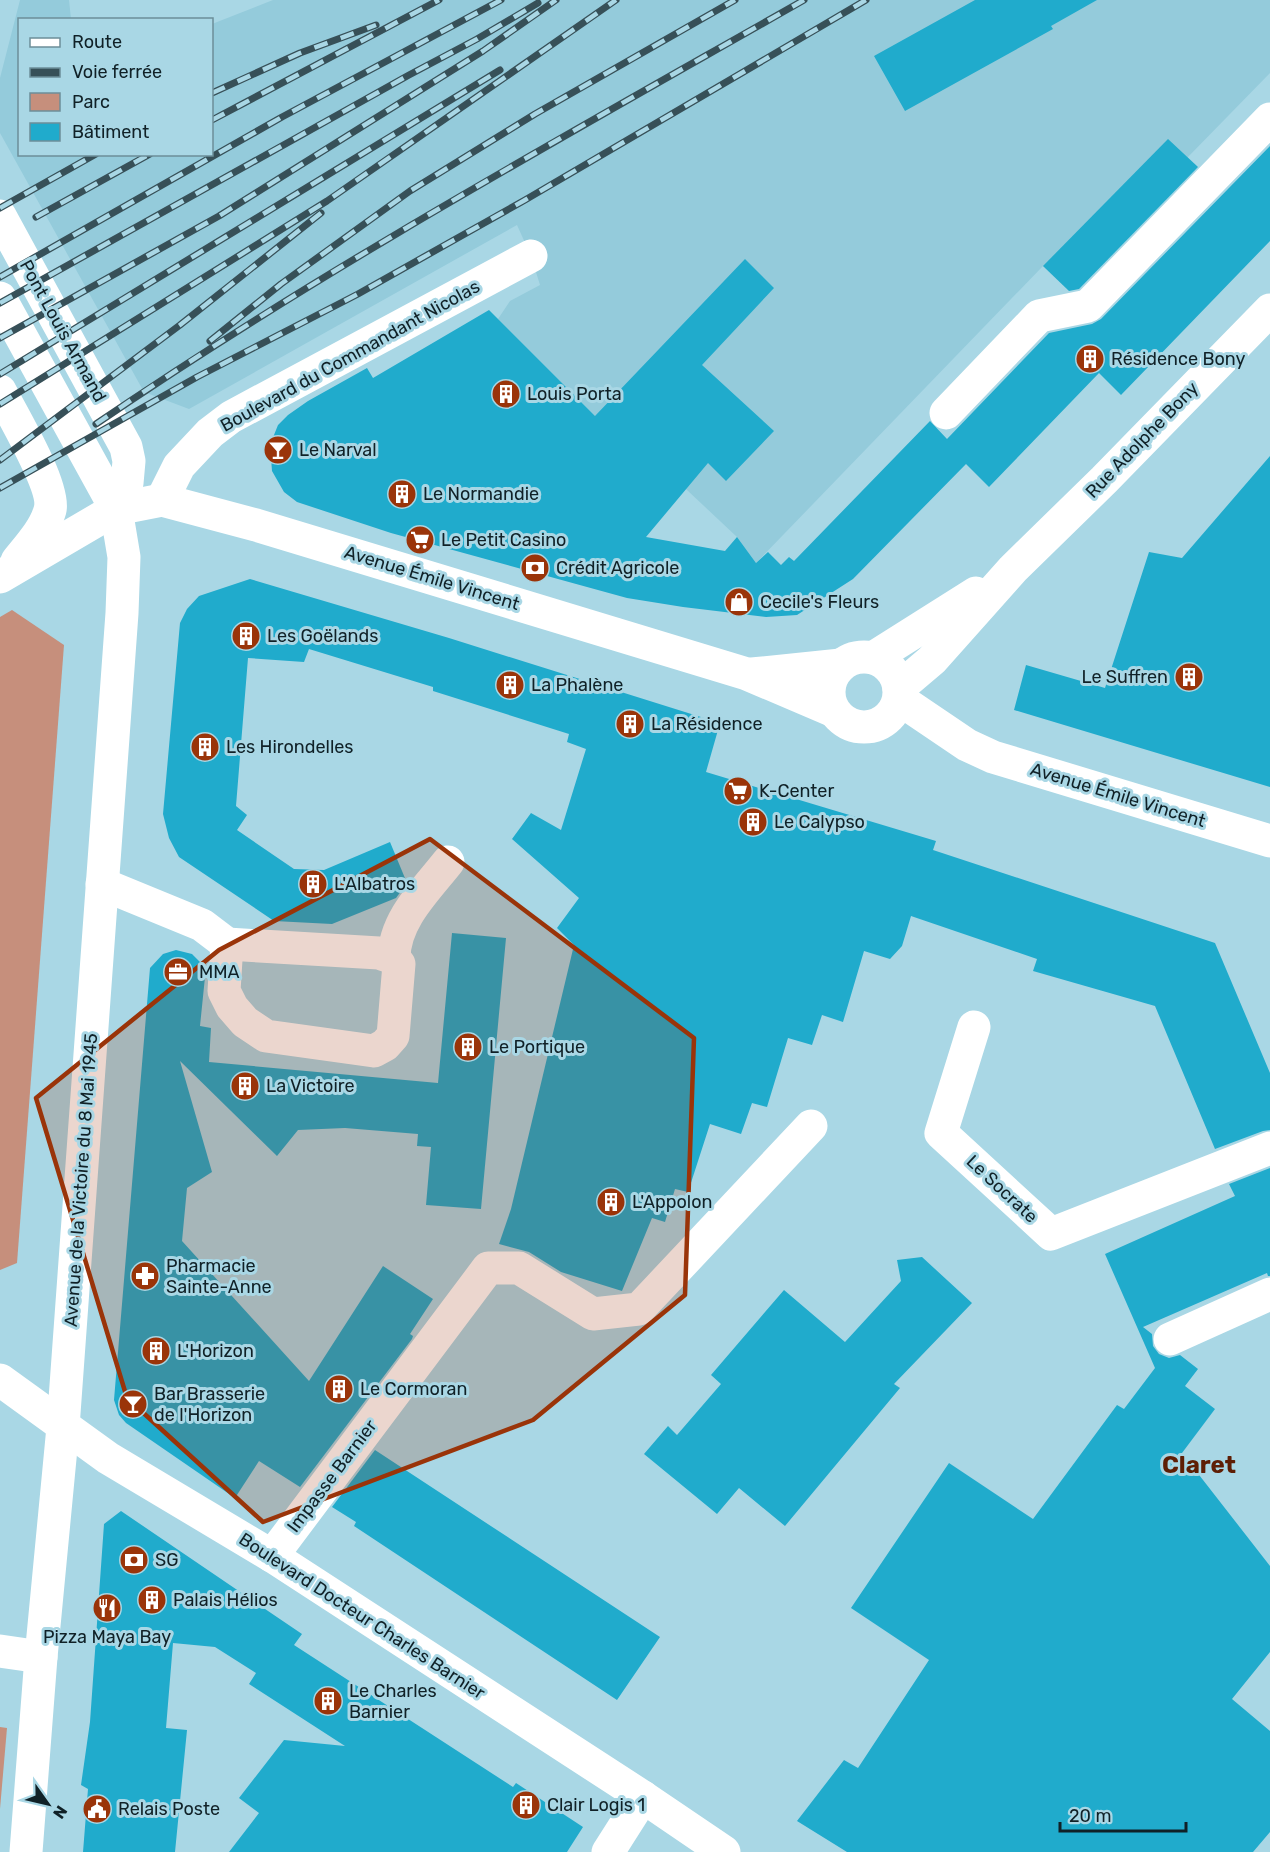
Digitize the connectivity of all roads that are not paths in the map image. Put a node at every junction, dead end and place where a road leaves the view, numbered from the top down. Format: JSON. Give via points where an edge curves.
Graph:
{"nodes":[{"id":1,"x":1270,"y":119,"type":"edge"},
{"id":2,"x":0,"y":216,"type":"edge"},
{"id":3,"x":531,"y":256,"type":"dead end"},
{"id":4,"x":0,"y":298,"type":"edge"},
{"id":5,"x":1270,"y":310,"type":"edge"},
{"id":6,"x":0,"y":391,"type":"edge"},
{"id":7,"x":946,"y":413,"type":"dead end"},
{"id":8,"x":162,"y":500,"type":"junction"},
{"id":9,"x":116,"y":509,"type":"junction"},
{"id":10,"x":1013,"y":570,"type":"junction"},
{"id":11,"x":4,"y":575,"type":"edge"},
{"id":12,"x":873,"y":658,"type":"junction"},
{"id":13,"x":841,"y":665,"type":"junction"},
{"id":14,"x":747,"y":674,"type":"junction"},
{"id":15,"x":899,"y":694,"type":"junction"},
{"id":16,"x":834,"y":711,"type":"junction"},
{"id":17,"x":870,"y":727,"type":"junction"},
{"id":18,"x":967,"y":745,"type":"junction"},
{"id":19,"x":1270,"y":841,"type":"edge"},
{"id":20,"x":448,"y":862,"type":"dead end"},
{"id":21,"x":102,"y":884,"type":"junction"},
{"id":22,"x":227,"y":944,"type":"junction"},
{"id":23,"x":394,"y":958,"type":"junction"},
{"id":24,"x":974,"y":1027,"type":"dead end"},
{"id":25,"x":811,"y":1126,"type":"dead end"},
{"id":26,"x":1270,"y":1148,"type":"edge"},
{"id":27,"x":1270,"y":1294,"type":"edge"},
{"id":28,"x":1170,"y":1339,"type":"dead end"},
{"id":29,"x":0,"y":1380,"type":"edge"},
{"id":30,"x":63,"y":1427,"type":"junction"},
{"id":31,"x":272,"y":1556,"type":"junction"},
{"id":32,"x":0,"y":1651,"type":"edge"},
{"id":33,"x":41,"y":1657,"type":"junction"},
{"id":34,"x":643,"y":1797,"type":"junction"},
{"id":35,"x":26,"y":1852,"type":"edge"},
{"id":36,"x":608,"y":1852,"type":"edge"},
{"id":37,"x":724,"y":1852,"type":"edge"}],
"edges":[{"from":1,"to":7,"type":"street","via":[[1088,306],[1039,316]]},
{"from":2,"to":9,"type":"street","name":"Pont Louis Armand","via":[[126,447],[127,483]]},
{"from":3,"to":8,"type":"street","name":"Boulevard du Commandant Nicolas","via":[[231,417],[179,466]]},
{"from":4,"to":9,"type":"street"},
{"from":5,"to":10,"type":"street","name":"Rue Adolphe Bony"},
{"from":6,"to":11,"type":"street","via":[[48,489],[51,509],[37,537]]},
{"from":8,"to":9,"type":"street","name":"Avenue Émile Vincent"},
{"from":8,"to":14,"type":"street","name":"Avenue Émile Vincent"},
{"from":9,"to":11,"type":"street"},
{"from":9,"to":21,"type":"street","name":"Avenue de la Victoire du 8 Mai 1945","via":[[124,556]]},
{"from":10,"to":12,"type":"street","name":"Rue Adolphe Bony"},
{"from":10,"to":15,"type":"street","name":"Rue Adolphe Bony"},
{"from":12,"to":13,"type":"street","via":[[850,659]]},
{"from":12,"to":15,"type":"street","via":[[891,669]]},
{"from":13,"to":14,"type":"street","name":"Avenue Émile Vincent"},
{"from":13,"to":16,"type":"street","via":[[828,692]]},
{"from":14,"to":16,"type":"street","name":"Avenue Émile Vincent"},
{"from":15,"to":17,"type":"street","via":[[889,717]]},
{"from":15,"to":18,"type":"street","name":"Avenue Émile Vincent"},
{"from":16,"to":17,"type":"street","via":[[849,724]]},
{"from":17,"to":18,"type":"street","name":"Avenue Émile Vincent"},
{"from":18,"to":19,"type":"street","name":"Avenue Émile Vincent","via":[[993,757]]},
{"from":20,"to":23,"type":"street","via":[[412,907],[394,944]]},
{"from":21,"to":22,"type":"street","via":[[202,925]]},
{"from":21,"to":30,"type":"street","name":"Avenue de la Victoire du 8 Mai 1945"},
{"from":22,"to":23,"type":"street","via":[[378,953]]},
{"from":22,"to":23,"type":"street","via":[[224,991],[245,1022],[266,1036],[374,1051],[393,1036],[399,964]]},
{"from":24,"to":26,"type":"street","name":"Le Socrate","via":[[941,1133],[1051,1234]]},
{"from":25,"to":31,"type":"street","name":"Impasse Barnier","via":[[639,1309],[593,1314],[519,1268],[488,1268]]},
{"from":27,"to":28,"type":"street"},
{"from":29,"to":30,"type":"street","name":"Boulevard Docteur Charles Barnier"},
{"from":30,"to":31,"type":"street","name":"Boulevard Docteur Charles Barnier"},
{"from":30,"to":33,"type":"street","name":"Avenue de la Victoire du 8 Mai 1945"},
{"from":31,"to":34,"type":"street","name":"Boulevard Docteur Charles Barnier"},
{"from":32,"to":33,"type":"street"},
{"from":33,"to":35,"type":"street","name":"Avenue de la Victoire du 8 Mai 1945"},
{"from":34,"to":36,"type":"street"},
{"from":34,"to":37,"type":"street","name":"Boulevard Docteur Charles Barnier"}]}
